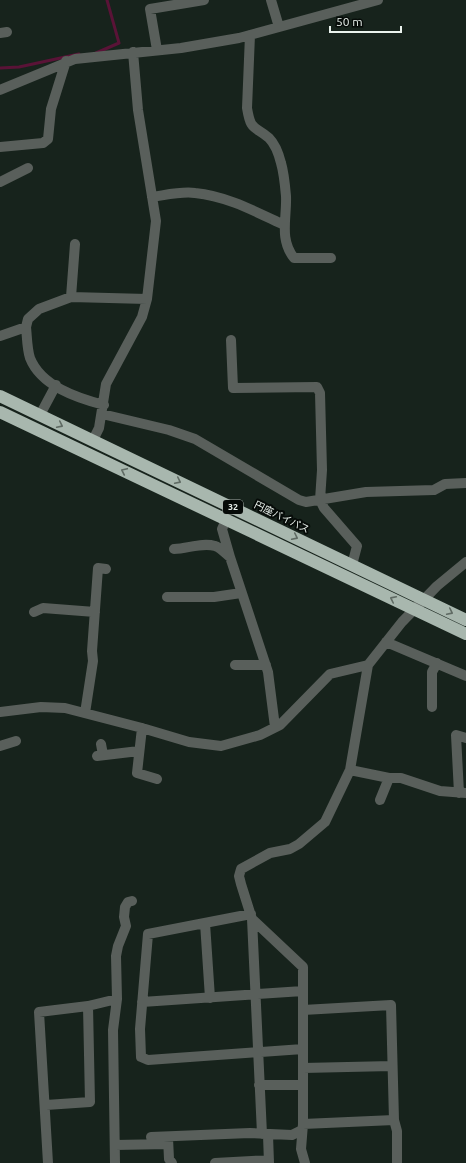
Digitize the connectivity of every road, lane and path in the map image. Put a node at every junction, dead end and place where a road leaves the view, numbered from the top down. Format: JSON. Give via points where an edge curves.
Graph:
{"nodes":[{"id":1,"x":204,"y":0,"type":"edge"},
{"id":2,"x":273,"y":0,"type":"edge"},
{"id":3,"x":378,"y":0,"type":"edge"},
{"id":4,"x":279,"y":27,"type":"junction"},
{"id":5,"x":250,"y":35,"type":"junction"},
{"id":6,"x":157,"y":50,"type":"junction"},
{"id":7,"x":133,"y":52,"type":"junction"},
{"id":8,"x":66,"y":62,"type":"junction"},
{"id":9,"x":0,"y":90,"type":"edge"},
{"id":10,"x":0,"y":148,"type":"edge"},
{"id":11,"x":28,"y":168,"type":"dead end"},
{"id":12,"x":0,"y":182,"type":"edge"},
{"id":13,"x":152,"y":197,"type":"junction"},
{"id":14,"x":284,"y":225,"type":"junction"},
{"id":15,"x":74,"y":244,"type":"dead end"},
{"id":16,"x":331,"y":258,"type":"dead end"},
{"id":17,"x":71,"y":297,"type":"junction"},
{"id":18,"x":147,"y":300,"type":"junction"},
{"id":19,"x":26,"y":327,"type":"junction"},
{"id":20,"x":0,"y":336,"type":"edge"},
{"id":21,"x":231,"y":340,"type":"dead end"},
{"id":22,"x":56,"y":385,"type":"junction"},
{"id":23,"x":0,"y":396,"type":"edge"},
{"id":24,"x":103,"y":409,"type":"junction"},
{"id":25,"x":0,"y":412,"type":"edge"},
{"id":26,"x":40,"y":415,"type":"junction"},
{"id":27,"x":93,"y":440,"type":"junction"},
{"id":28,"x":466,"y":483,"type":"edge"},
{"id":29,"x":320,"y":500,"type":"junction"},
{"id":30,"x":226,"y":520,"type":"junction"},
{"id":31,"x":174,"y":549,"type":"dead end"},
{"id":32,"x":230,"y":557,"type":"junction"},
{"id":33,"x":466,"y":562,"type":"edge"},
{"id":34,"x":352,"y":565,"type":"junction"},
{"id":35,"x":106,"y":569,"type":"dead end"},
{"id":36,"x":241,"y":593,"type":"junction"},
{"id":37,"x":167,"y":597,"type":"dead end"},
{"id":38,"x":425,"y":600,"type":"junction"},
{"id":39,"x":415,"y":610,"type":"junction"},
{"id":40,"x":34,"y":612,"type":"dead end"},
{"id":41,"x":95,"y":612,"type":"junction"},
{"id":42,"x":466,"y":620,"type":"edge"},
{"id":43,"x":466,"y":634,"type":"edge"},
{"id":44,"x":386,"y":642,"type":"junction"},
{"id":45,"x":437,"y":663,"type":"junction"},
{"id":46,"x":235,"y":664,"type":"dead end"},
{"id":47,"x":368,"y":664,"type":"junction"},
{"id":48,"x":266,"y":665,"type":"junction"},
{"id":49,"x":466,"y":676,"type":"edge"},
{"id":50,"x":432,"y":707,"type":"dead end"},
{"id":51,"x":0,"y":712,"type":"edge"},
{"id":52,"x":86,"y":713,"type":"junction"},
{"id":53,"x":276,"y":727,"type":"junction"},
{"id":54,"x":142,"y":728,"type":"junction"},
{"id":55,"x":466,"y":738,"type":"edge"},
{"id":56,"x":16,"y":742,"type":"dead end"},
{"id":57,"x":101,"y":744,"type":"dead end"},
{"id":58,"x":0,"y":746,"type":"edge"},
{"id":59,"x":139,"y":751,"type":"junction"},
{"id":60,"x":350,"y":770,"type":"junction"},
{"id":61,"x":389,"y":778,"type":"junction"},
{"id":62,"x":157,"y":779,"type":"dead end"},
{"id":63,"x":462,"y":793,"type":"edge"},
{"id":64,"x":380,"y":800,"type":"dead end"},
{"id":65,"x":132,"y":901,"type":"dead end"},
{"id":66,"x":252,"y":917,"type":"junction"},
{"id":67,"x":205,"y":923,"type":"junction"},
{"id":68,"x":303,"y":991,"type":"junction"},
{"id":69,"x":257,"y":995,"type":"junction"},
{"id":70,"x":210,"y":998,"type":"junction"},
{"id":71,"x":116,"y":1000,"type":"junction"},
{"id":72,"x":142,"y":1002,"type":"junction"},
{"id":73,"x":88,"y":1006,"type":"junction"},
{"id":74,"x":303,"y":1010,"type":"junction"},
{"id":75,"x":303,"y":1049,"type":"junction"},
{"id":76,"x":259,"y":1052,"type":"junction"},
{"id":77,"x":392,"y":1066,"type":"junction"},
{"id":78,"x":303,"y":1068,"type":"junction"},
{"id":79,"x":259,"y":1085,"type":"junction"},
{"id":80,"x":303,"y":1085,"type":"junction"},
{"id":81,"x":46,"y":1105,"type":"junction"},
{"id":82,"x":394,"y":1120,"type":"junction"},
{"id":83,"x":303,"y":1127,"type":"junction"},
{"id":84,"x":265,"y":1135,"type":"junction"},
{"id":85,"x":151,"y":1137,"type":"dead end"},
{"id":86,"x":168,"y":1140,"type":"junction"},
{"id":87,"x":115,"y":1145,"type":"junction"},
{"id":88,"x":269,"y":1161,"type":"edge"},
{"id":89,"x":247,"y":1162,"type":"edge"},
{"id":90,"x":48,"y":1163,"type":"edge"},
{"id":91,"x":115,"y":1163,"type":"edge"},
{"id":92,"x":172,"y":1163,"type":"edge"},
{"id":93,"x":215,"y":1163,"type":"edge"},
{"id":94,"x":305,"y":1163,"type":"edge"},
{"id":95,"x":397,"y":1163,"type":"edge"}],
"edges":[{"from":1,"to":6,"type":"street","via":[[150,9]]},
{"from":2,"to":4,"type":"street"},
{"from":3,"to":4,"type":"street"},
{"from":4,"to":5,"type":"street"},
{"from":5,"to":6,"type":"street","via":[[203,45]]},
{"from":5,"to":14,"type":"street","via":[[247,108],[249,120],[255,130],[268,138],[281,162],[286,197]]},
{"from":6,"to":7,"type":"street"},
{"from":7,"to":8,"type":"street"},
{"from":7,"to":13,"type":"street","via":[[138,110]]},
{"from":8,"to":9,"type":"street"},
{"from":8,"to":10,"type":"street","via":[[51,109],[48,139],[43,143]]},
{"from":11,"to":12,"type":"street"},
{"from":13,"to":14,"type":"street","via":[[194,192],[243,206]]},
{"from":13,"to":18,"type":"street","via":[[156,221]]},
{"from":14,"to":16,"type":"street","via":[[290,252],[294,258]]},
{"from":15,"to":17,"type":"street"},
{"from":17,"to":18,"type":"street"},
{"from":17,"to":19,"type":"street","via":[[39,310],[28,319]]},
{"from":18,"to":24,"type":"street","via":[[142,317],[106,384]]},
{"from":19,"to":20,"type":"street"},
{"from":19,"to":22,"type":"street","via":[[30,357],[46,378]]},
{"from":21,"to":29,"type":"street","via":[[233,388],[317,387],[320,393]]},
{"from":22,"to":24,"type":"street","via":[[73,396]]},
{"from":22,"to":26,"type":"street"},
{"from":23,"to":26,"type":"highway","name":"円座バイパス","number":"32"},
{"from":24,"to":27,"type":"street","via":[[99,428]]},
{"from":24,"to":29,"type":"street","via":[[195,439],[299,500]]},
{"from":30,"to":25,"type":"highway","number":"32","one_way":true},
{"from":26,"to":27,"type":"highway","name":"円座バイパス","number":"32","one_way":true},
{"from":27,"to":34,"type":"highway","name":"円座バイパス","number":"32","one_way":true},
{"from":28,"to":29,"type":"street","via":[[445,484],[434,490],[366,492]]},
{"from":29,"to":34,"type":"street","via":[[357,546]]},
{"from":30,"to":32,"type":"street","via":[[222,529]]},
{"from":39,"to":30,"type":"highway","number":"32","one_way":true},
{"from":31,"to":32,"type":"street","via":[[216,546]]},
{"from":32,"to":36,"type":"street"},
{"from":33,"to":38,"type":"street","via":[[437,586]]},
{"from":34,"to":38,"type":"highway","name":"円座バイパス","number":"32"},
{"from":35,"to":41,"type":"street","via":[[98,568]]},
{"from":36,"to":37,"type":"street","via":[[214,597]]},
{"from":36,"to":48,"type":"street"},
{"from":38,"to":39,"type":"street"},
{"from":38,"to":42,"type":"highway","name":"円座バイパス","number":"32","one_way":true},
{"from":39,"to":43,"type":"highway","number":"32"},
{"from":39,"to":44,"type":"street"},
{"from":40,"to":41,"type":"street","via":[[43,608]]},
{"from":41,"to":52,"type":"street","via":[[93,661]]},
{"from":44,"to":45,"type":"street"},
{"from":44,"to":47,"type":"street"},
{"from":45,"to":49,"type":"street"},
{"from":45,"to":50,"type":"street","via":[[432,672]]},
{"from":46,"to":48,"type":"street"},
{"from":47,"to":53,"type":"street","via":[[330,674]]},
{"from":47,"to":60,"type":"street"},
{"from":48,"to":53,"type":"street"},
{"from":51,"to":52,"type":"street","via":[[41,707],[65,708]]},
{"from":52,"to":54,"type":"street"},
{"from":53,"to":54,"type":"street","via":[[260,735],[221,746],[189,742]]},
{"from":54,"to":59,"type":"street"},
{"from":55,"to":63,"type":"street","via":[[456,736]]},
{"from":56,"to":58,"type":"street"},
{"from":57,"to":59,"type":"street","via":[[100,756]]},
{"from":59,"to":62,"type":"street","via":[[137,773]]},
{"from":60,"to":61,"type":"street"},
{"from":60,"to":66,"type":"street","via":[[325,822],[290,849],[270,853],[241,869],[239,876]]},
{"from":61,"to":63,"type":"street","via":[[401,778],[440,791]]},
{"from":61,"to":64,"type":"street"},
{"from":65,"to":71,"type":"street","via":[[125,907],[126,926],[118,946]]},
{"from":66,"to":67,"type":"street"},
{"from":66,"to":68,"type":"street","via":[[303,967]]},
{"from":66,"to":69,"type":"street","via":[[254,984]]},
{"from":67,"to":70,"type":"street"},
{"from":67,"to":72,"type":"street","via":[[148,934]]},
{"from":68,"to":69,"type":"street"},
{"from":68,"to":74,"type":"street"},
{"from":69,"to":70,"type":"street"},
{"from":69,"to":76,"type":"street"},
{"from":70,"to":72,"type":"street"},
{"from":71,"to":73,"type":"street"},
{"from":71,"to":87,"type":"street","via":[[113,1030]]},
{"from":72,"to":76,"type":"street","via":[[141,1057],[148,1060]]},
{"from":73,"to":81,"type":"street","via":[[90,1102]]},
{"from":73,"to":81,"type":"street","via":[[39,1012]]},
{"from":74,"to":75,"type":"street"},
{"from":74,"to":77,"type":"street","via":[[391,1005]]},
{"from":75,"to":76,"type":"street"},
{"from":75,"to":78,"type":"street"},
{"from":76,"to":79,"type":"street"},
{"from":77,"to":78,"type":"street"},
{"from":77,"to":82,"type":"street"},
{"from":78,"to":80,"type":"street"},
{"from":79,"to":80,"type":"street"},
{"from":79,"to":84,"type":"street"},
{"from":80,"to":83,"type":"street"},
{"from":81,"to":90,"type":"street"},
{"from":82,"to":83,"type":"street"},
{"from":82,"to":95,"type":"street","via":[[397,1131]]},
{"from":83,"to":84,"type":"street","via":[[292,1135]]},
{"from":83,"to":94,"type":"street","via":[[301,1149]]},
{"from":84,"to":86,"type":"street","via":[[250,1133]]},
{"from":84,"to":88,"type":"street"},
{"from":85,"to":86,"type":"street"},
{"from":86,"to":87,"type":"street"},
{"from":86,"to":92,"type":"street","via":[[169,1159]]},
{"from":87,"to":91,"type":"street"},
{"from":88,"to":89,"type":"street"},
{"from":89,"to":93,"type":"street"}]}
